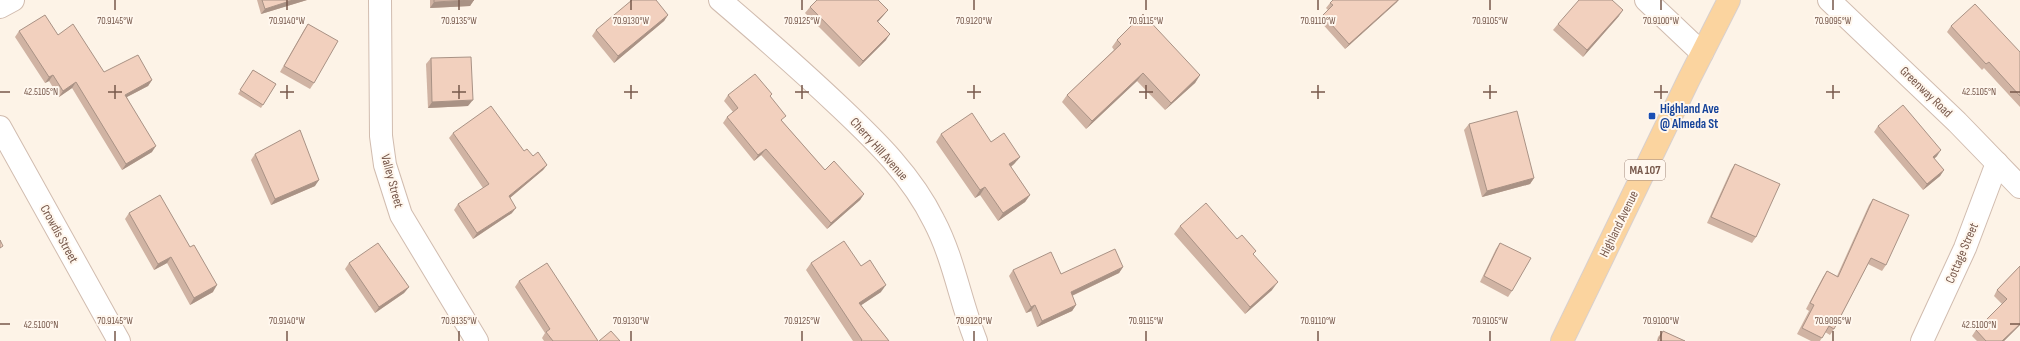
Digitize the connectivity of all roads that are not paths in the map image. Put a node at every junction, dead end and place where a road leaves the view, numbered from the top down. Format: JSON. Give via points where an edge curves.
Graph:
{"nodes":[{"id":1,"x":13,"y":0,"type":"edge"},
{"id":2,"x":380,"y":0,"type":"edge"},
{"id":3,"x":720,"y":0,"type":"edge"},
{"id":4,"x":1646,"y":0,"type":"edge"},
{"id":5,"x":1729,"y":0,"type":"edge"},
{"id":6,"x":1829,"y":0,"type":"edge"},
{"id":7,"x":0,"y":7,"type":"edge"},
{"id":8,"x":1702,"y":53,"type":"junction"},
{"id":9,"x":0,"y":127,"type":"edge"},
{"id":10,"x":1997,"y":163,"type":"junction"},
{"id":11,"x":2020,"y":187,"type":"edge"},
{"id":12,"x":119,"y":341,"type":"edge"},
{"id":13,"x":477,"y":341,"type":"edge"},
{"id":14,"x":976,"y":341,"type":"edge"},
{"id":15,"x":1562,"y":341,"type":"edge"},
{"id":16,"x":1922,"y":341,"type":"edge"}],
"edges":[{"from":1,"to":7,"type":"street"},
{"from":2,"to":13,"type":"street","name":"Valley Street","via":[[382,136],[385,165],[401,215]]},
{"from":3,"to":14,"type":"street","name":"Cherry Hill Avenue","via":[[815,83],[899,167],[934,220],[946,246]]},
{"from":4,"to":8,"type":"street"},
{"from":5,"to":8,"type":"main road","name":"Highland Avenue","number":"MA 107"},
{"from":6,"to":10,"type":"street","name":"Greenway Road"},
{"from":8,"to":15,"type":"main road","name":"Highland Avenue","number":"MA 107"},
{"from":9,"to":12,"type":"street","name":"Crowdis Street"},
{"from":10,"to":11,"type":"street","name":"Greenway Road"},
{"from":10,"to":16,"type":"street","name":"Cottage Street","via":[[1965,248]]}]}
